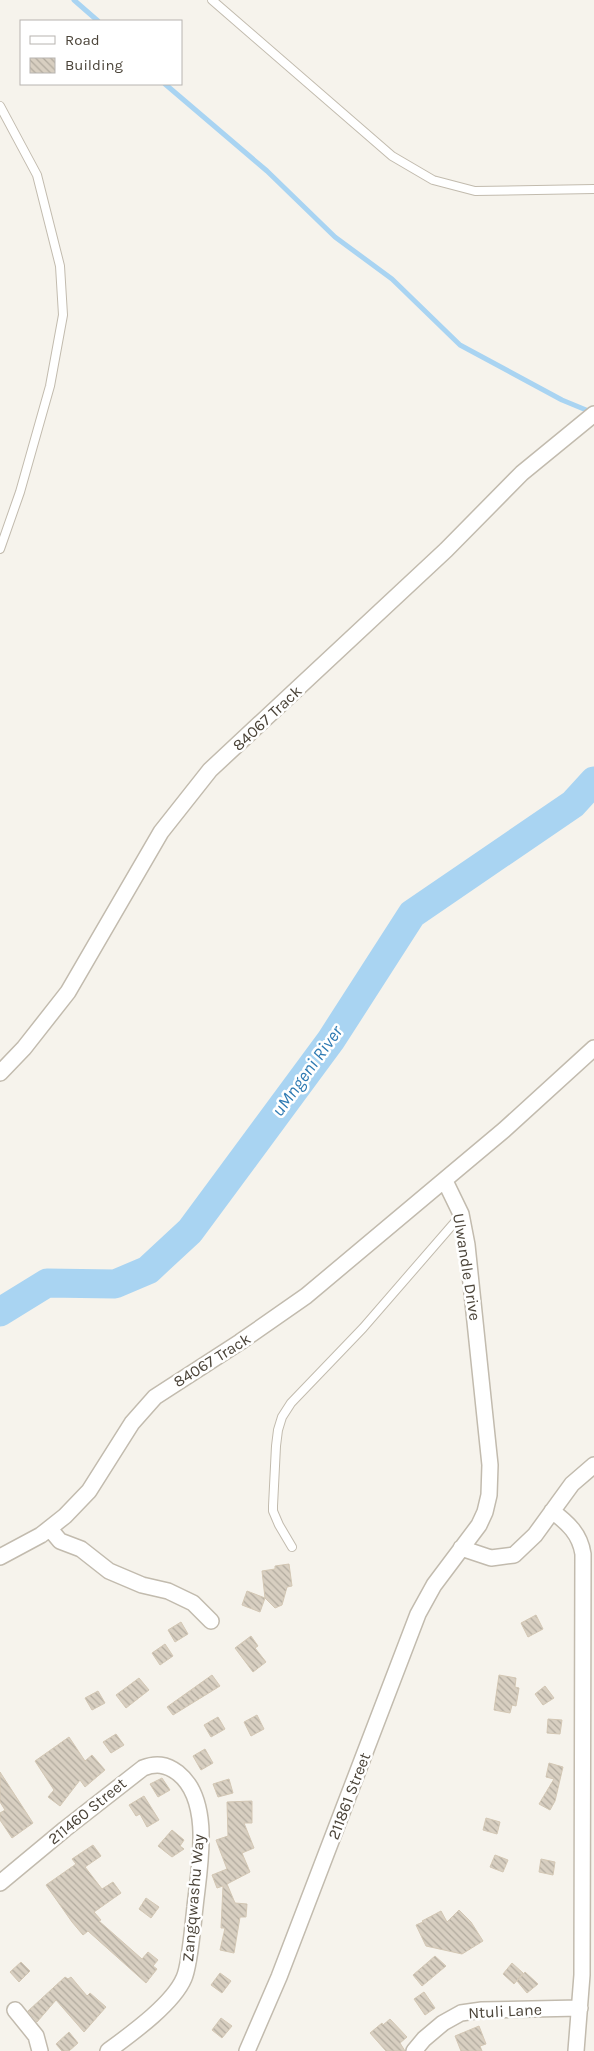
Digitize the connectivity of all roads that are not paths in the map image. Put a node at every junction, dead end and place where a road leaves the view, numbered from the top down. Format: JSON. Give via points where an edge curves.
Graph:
{"nodes":[{"id":1,"x":212,"y":0,"type":"edge"},
{"id":2,"x":0,"y":106,"type":"edge"},
{"id":3,"x":594,"y":189,"type":"edge"},
{"id":4,"x":594,"y":414,"type":"edge"},
{"id":5,"x":0,"y":549,"type":"edge"},
{"id":6,"x":594,"y":1048,"type":"edge"},
{"id":7,"x":0,"y":1073,"type":"edge"},
{"id":8,"x":445,"y":1181,"type":"junction"},
{"id":9,"x":461,"y":1214,"type":"junction"},
{"id":10,"x":594,"y":1465,"type":"edge"},
{"id":11,"x":552,"y":1511,"type":"junction"},
{"id":12,"x":50,"y":1529,"type":"junction"},
{"id":13,"x":292,"y":1547,"type":"dead end"},
{"id":14,"x":461,"y":1548,"type":"junction"},
{"id":15,"x":0,"y":1557,"type":"edge"},
{"id":16,"x":211,"y":1621,"type":"dead end"},
{"id":17,"x":181,"y":1776,"type":"joint"},
{"id":18,"x":0,"y":1883,"type":"edge"},
{"id":19,"x":580,"y":2008,"type":"junction"},
{"id":20,"x":15,"y":2010,"type":"dead end"},
{"id":21,"x":40,"y":2051,"type":"edge"},
{"id":22,"x":108,"y":2051,"type":"edge"},
{"id":23,"x":247,"y":2051,"type":"edge"},
{"id":24,"x":414,"y":2051,"type":"edge"},
{"id":25,"x":576,"y":2051,"type":"edge"}],
"edges":[{"from":1,"to":3,"type":"lane","via":[[392,156],[433,180],[475,191]]},
{"from":2,"to":5,"type":"lane","via":[[36,175],[60,266],[63,316],[50,386]]},
{"from":4,"to":7,"type":"street","name":"84067 Track","via":[[522,473],[446,550],[210,770],[161,832],[68,992]]},
{"from":6,"to":8,"type":"street"},
{"from":8,"to":9,"type":"street","name":"Ulwandle Drive"},
{"from":8,"to":12,"type":"street","name":"84067 Track","via":[[292,1307],[155,1397],[132,1423],[89,1491]]},
{"from":9,"to":13,"type":"lane","via":[[347,1346],[291,1403],[282,1418],[276,1446],[273,1511]]},
{"from":9,"to":14,"type":"street","name":"Ulwandle Drive","via":[[473,1291],[490,1482],[485,1512]]},
{"from":10,"to":11,"type":"street","via":[[572,1484]]},
{"from":11,"to":14,"type":"street","via":[[535,1535],[514,1555],[491,1558]]},
{"from":11,"to":19,"type":"street","via":[[576,1533],[583,1554]]},
{"from":12,"to":15,"type":"street","name":"84067 Track"},
{"from":12,"to":16,"type":"street","via":[[60,1542],[81,1549],[109,1571],[193,1603]]},
{"from":14,"to":23,"type":"street","name":"211861 Street","via":[[418,1614],[279,1977]]},
{"from":17,"to":18,"type":"street","name":"211460 Street","via":[[158,1764],[143,1768]]},
{"from":17,"to":22,"type":"street","name":"Zangqwashu Way","via":[[195,1799],[200,1837],[194,1918],[185,1976],[180,1987],[143,2024]]},
{"from":19,"to":24,"type":"street","name":"Ntuli Lane","via":[[461,2012],[443,2022]]},
{"from":19,"to":25,"type":"street"},
{"from":20,"to":21,"type":"street","via":[[36,2036]]}]}
